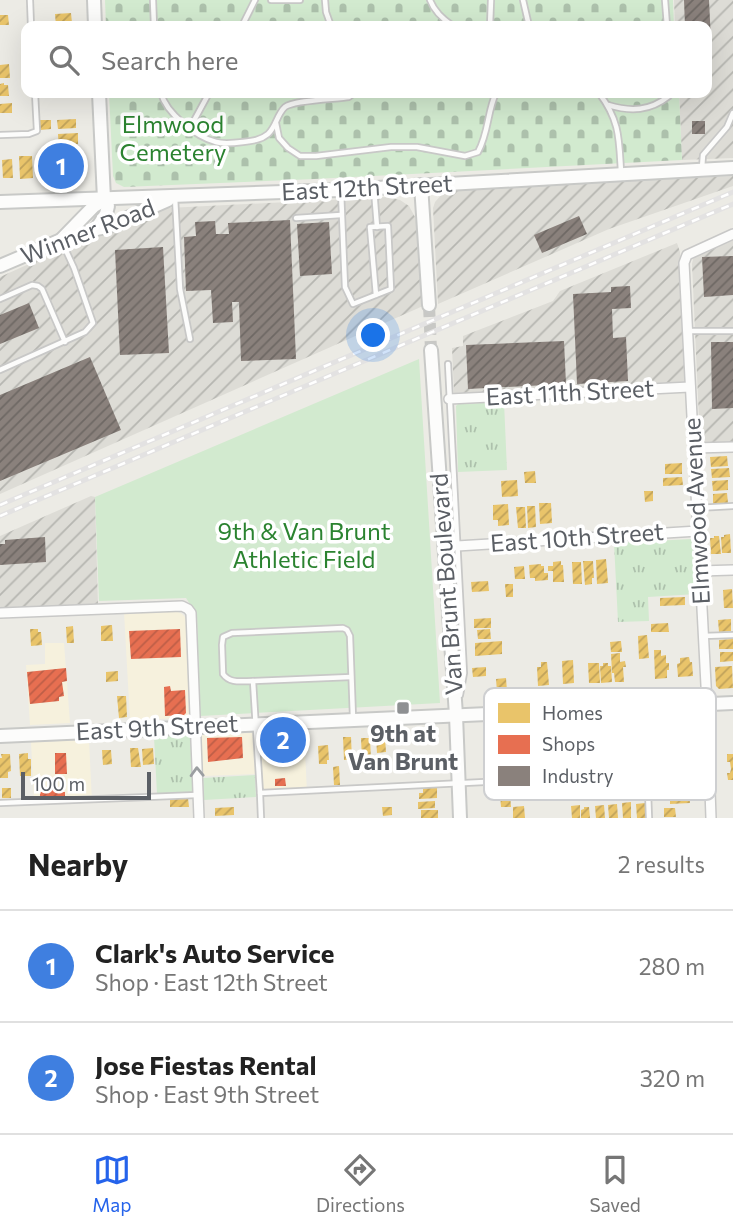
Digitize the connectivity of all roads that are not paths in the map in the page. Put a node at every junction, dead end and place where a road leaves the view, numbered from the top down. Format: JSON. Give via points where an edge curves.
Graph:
{"nodes":[{"id":1,"x":30,"y":0,"type":"edge"},
{"id":2,"x":94,"y":0,"type":"edge"},
{"id":3,"x":153,"y":0,"type":"edge"},
{"id":4,"x":255,"y":0,"type":"edge"},
{"id":5,"x":271,"y":0,"type":"edge"},
{"id":6,"x":300,"y":0,"type":"edge"},
{"id":7,"x":325,"y":0,"type":"edge"},
{"id":8,"x":430,"y":0,"type":"edge"},
{"id":9,"x":491,"y":0,"type":"edge"},
{"id":10,"x":523,"y":0,"type":"edge"},
{"id":11,"x":666,"y":0,"type":"edge"},
{"id":12,"x":31,"y":21,"type":"edge"},
{"id":13,"x":95,"y":21,"type":"edge"},
{"id":14,"x":154,"y":21,"type":"edge"},
{"id":15,"x":244,"y":21,"type":"edge"},
{"id":16,"x":329,"y":21,"type":"edge"},
{"id":17,"x":446,"y":21,"type":"edge"},
{"id":18,"x":490,"y":21,"type":"edge"},
{"id":19,"x":528,"y":21,"type":"edge"},
{"id":20,"x":667,"y":21,"type":"edge"},
{"id":21,"x":35,"y":98,"type":"edge"},
{"id":22,"x":99,"y":98,"type":"edge"},
{"id":23,"x":163,"y":98,"type":"edge"},
{"id":24,"x":206,"y":98,"type":"edge"},
{"id":25,"x":340,"y":98,"type":"edge"},
{"id":26,"x":494,"y":98,"type":"edge"},
{"id":27,"x":603,"y":98,"type":"edge"},
{"id":28,"x":666,"y":98,"type":"edge"},
{"id":29,"x":608,"y":104,"type":"junction"},
{"id":30,"x":733,"y":113,"type":"edge"},
{"id":31,"x":276,"y":123,"type":"junction"},
{"id":32,"x":190,"y":128,"type":"junction"},
{"id":33,"x":0,"y":135,"type":"edge"},
{"id":34,"x":733,"y":167,"type":"edge"},
{"id":35,"x":702,"y":169,"type":"junction"},
{"id":36,"x":622,"y":173,"type":"junction"},
{"id":37,"x":421,"y":185,"type":"junction"},
{"id":38,"x":374,"y":188,"type":"junction"},
{"id":39,"x":341,"y":190,"type":"junction"},
{"id":40,"x":175,"y":197,"type":"junction"},
{"id":41,"x":104,"y":199,"type":"junction"},
{"id":42,"x":0,"y":202,"type":"edge"},
{"id":43,"x":341,"y":215,"type":"junction"},
{"id":44,"x":296,"y":218,"type":"dead end"},
{"id":45,"x":377,"y":227,"type":"junction"},
{"id":46,"x":96,"y":229,"type":"junction"},
{"id":47,"x":733,"y":234,"type":"edge"},
{"id":48,"x":61,"y":240,"type":"junction"},
{"id":49,"x":0,"y":266,"type":"edge"},
{"id":50,"x":376,"y":295,"type":"junction"},
{"id":51,"x":0,"y":299,"type":"edge"},
{"id":52,"x":429,"y":305,"type":"tunnel mouth"},
{"id":53,"x":687,"y":331,"type":"junction"},
{"id":54,"x":733,"y":331,"type":"edge"},
{"id":55,"x":190,"y":338,"type":"dead end"},
{"id":56,"x":65,"y":342,"type":"junction"},
{"id":57,"x":431,"y":350,"type":"tunnel mouth"},
{"id":58,"x":448,"y":364,"type":"dead end"},
{"id":59,"x":0,"y":370,"type":"edge"},
{"id":60,"x":690,"y":387,"type":"junction"},
{"id":61,"x":449,"y":399,"type":"junction"},
{"id":62,"x":733,"y":447,"type":"edge"},
{"id":63,"x":694,"y":448,"type":"junction"},
{"id":64,"x":733,"y":506,"type":"edge"},
{"id":65,"x":697,"y":508,"type":"junction"},
{"id":66,"x":698,"y":531,"type":"junction"},
{"id":67,"x":457,"y":546,"type":"junction"},
{"id":68,"x":733,"y":570,"type":"edge"},
{"id":69,"x":700,"y":571,"type":"junction"},
{"id":70,"x":0,"y":613,"type":"edge"},
{"id":71,"x":733,"y":635,"type":"edge"},
{"id":72,"x":703,"y":636,"type":"junction"},
{"id":73,"x":351,"y":677,"type":"junction"},
{"id":74,"x":253,"y":681,"type":"junction"},
{"id":75,"x":706,"y":688,"type":"edge"},
{"id":76,"x":484,"y":714,"type":"edge"},
{"id":77,"x":456,"y":715,"type":"junction"},
{"id":78,"x":353,"y":719,"type":"junction"},
{"id":79,"x":255,"y":724,"type":"junction"},
{"id":80,"x":195,"y":726,"type":"junction"},
{"id":81,"x":0,"y":736,"type":"edge"},
{"id":82,"x":484,"y":781,"type":"edge"},
{"id":83,"x":458,"y":782,"type":"junction"},
{"id":84,"x":260,"y":793,"type":"junction"},
{"id":85,"x":198,"y":795,"type":"junction"},
{"id":86,"x":648,"y":800,"type":"edge"},
{"id":87,"x":710,"y":800,"type":"edge"},
{"id":88,"x":0,"y":803,"type":"edge"},
{"id":89,"x":199,"y":818,"type":"edge"},
{"id":90,"x":261,"y":818,"type":"edge"},
{"id":91,"x":460,"y":818,"type":"edge"},
{"id":92,"x":649,"y":818,"type":"edge"},
{"id":93,"x":711,"y":818,"type":"edge"}],
"edges":[{"from":1,"to":12,"type":"lane"},
{"from":2,"to":13,"type":"street"},
{"from":3,"to":14,"type":"lane"},
{"from":4,"to":15,"type":"lane"},
{"from":5,"to":6,"type":"lane"},
{"from":7,"to":16,"type":"lane"},
{"from":8,"to":17,"type":"lane"},
{"from":9,"to":18,"type":"lane"},
{"from":10,"to":19,"type":"lane"},
{"from":11,"to":20,"type":"lane"},
{"from":21,"to":33,"type":"lane","via":[[37,131]]},
{"from":22,"to":41,"type":"street"},
{"from":23,"to":32,"type":"lane"},
{"from":24,"to":32,"type":"lane"},
{"from":25,"to":31,"type":"lane","via":[[294,103],[285,107]]},
{"from":26,"to":31,"type":"lane","via":[[486,139],[478,152],[465,156],[417,147],[300,156],[279,138]]},
{"from":27,"to":29,"type":"lane"},
{"from":28,"to":29,"type":"lane","via":[[637,110]]},
{"from":29,"to":36,"type":"lane","via":[[618,133]]},
{"from":30,"to":35,"type":"lane","via":[[703,155]]},
{"from":31,"to":32,"type":"lane","via":[[257,140],[239,142],[216,142]]},
{"from":34,"to":35,"type":"street","name":"East 12th Street"},
{"from":35,"to":36,"type":"street","name":"East 12th Street"},
{"from":36,"to":37,"type":"street","name":"East 12th Street"},
{"from":37,"to":38,"type":"street","name":"East 12th Street"},
{"from":37,"to":52,"type":"street"},
{"from":38,"to":39,"type":"street","name":"East 12th Street"},
{"from":38,"to":45,"type":"lane"},
{"from":39,"to":40,"type":"street","name":"East 12th Street"},
{"from":39,"to":43,"type":"lane"},
{"from":40,"to":41,"type":"street","name":"East 12th Street"},
{"from":40,"to":46,"type":"street","name":"Winner Road"},
{"from":40,"to":55,"type":"lane","via":[[180,289]]},
{"from":41,"to":42,"type":"street","name":"East 12th Street"},
{"from":41,"to":46,"type":"street","via":[[106,214]]},
{"from":41,"to":48,"type":"street"},
{"from":43,"to":44,"type":"lane"},
{"from":43,"to":50,"type":"lane","via":[[345,287],[353,304]]},
{"from":45,"to":50,"type":"lane","via":[[370,227]]},
{"from":45,"to":50,"type":"lane","via":[[388,226],[391,289]]},
{"from":46,"to":48,"type":"street","name":"Winner Road"},
{"from":47,"to":53,"type":"street","name":"Elmwood Avenue","via":[[687,255]]},
{"from":48,"to":49,"type":"street","name":"Winner Road"},
{"from":48,"to":56,"type":"lane","via":[[93,323]]},
{"from":51,"to":56,"type":"lane","via":[[38,286]]},
{"from":53,"to":54,"type":"lane"},
{"from":53,"to":60,"type":"street","name":"Elmwood Avenue"},
{"from":56,"to":59,"type":"lane"},
{"from":57,"to":77,"type":"street","name":"Van Brunt Boulevard"},
{"from":58,"to":61,"type":"lane"},
{"from":60,"to":61,"type":"street","name":"East 11th Street"},
{"from":60,"to":63,"type":"street","name":"Elmwood Avenue"},
{"from":61,"to":67,"type":"lane"},
{"from":62,"to":63,"type":"street"},
{"from":63,"to":65,"type":"street","name":"Elmwood Avenue"},
{"from":64,"to":65,"type":"lane"},
{"from":65,"to":66,"type":"street","name":"Elmwood Avenue"},
{"from":66,"to":67,"type":"street","name":"East 10th Street"},
{"from":66,"to":69,"type":"street","name":"Elmwood Avenue"},
{"from":67,"to":77,"type":"lane","via":[[464,673]]},
{"from":68,"to":69,"type":"street"},
{"from":69,"to":72,"type":"street","name":"Elmwood Avenue"},
{"from":70,"to":80,"type":"street","via":[[188,609]]},
{"from":71,"to":72,"type":"lane"},
{"from":72,"to":75,"type":"street","name":"Elmwood Avenue"},
{"from":73,"to":74,"type":"lane"},
{"from":73,"to":74,"type":"lane","via":[[350,636],[343,628],[226,634],[223,674],[233,681]]},
{"from":73,"to":78,"type":"lane"},
{"from":74,"to":79,"type":"lane"},
{"from":76,"to":77,"type":"street","name":"East 9th Street"},
{"from":77,"to":78,"type":"street","name":"East 9th Street"},
{"from":77,"to":83,"type":"street","name":"Van Brunt Boulevard"},
{"from":78,"to":79,"type":"street","name":"East 9th Street"},
{"from":79,"to":80,"type":"street","name":"East 9th Street"},
{"from":79,"to":84,"type":"lane"},
{"from":80,"to":81,"type":"street","name":"East 9th Street"},
{"from":85,"to":80,"type":"street","one_way":true},
{"from":82,"to":83,"type":"lane"},
{"from":83,"to":84,"type":"lane"},
{"from":83,"to":91,"type":"street","name":"Van Brunt Boulevard"},
{"from":84,"to":90,"type":"lane"},
{"from":85,"to":88,"type":"lane"},
{"from":85,"to":89,"type":"street"},
{"from":86,"to":92,"type":"lane"},
{"from":87,"to":93,"type":"street","name":"Elmwood Avenue"}]}
